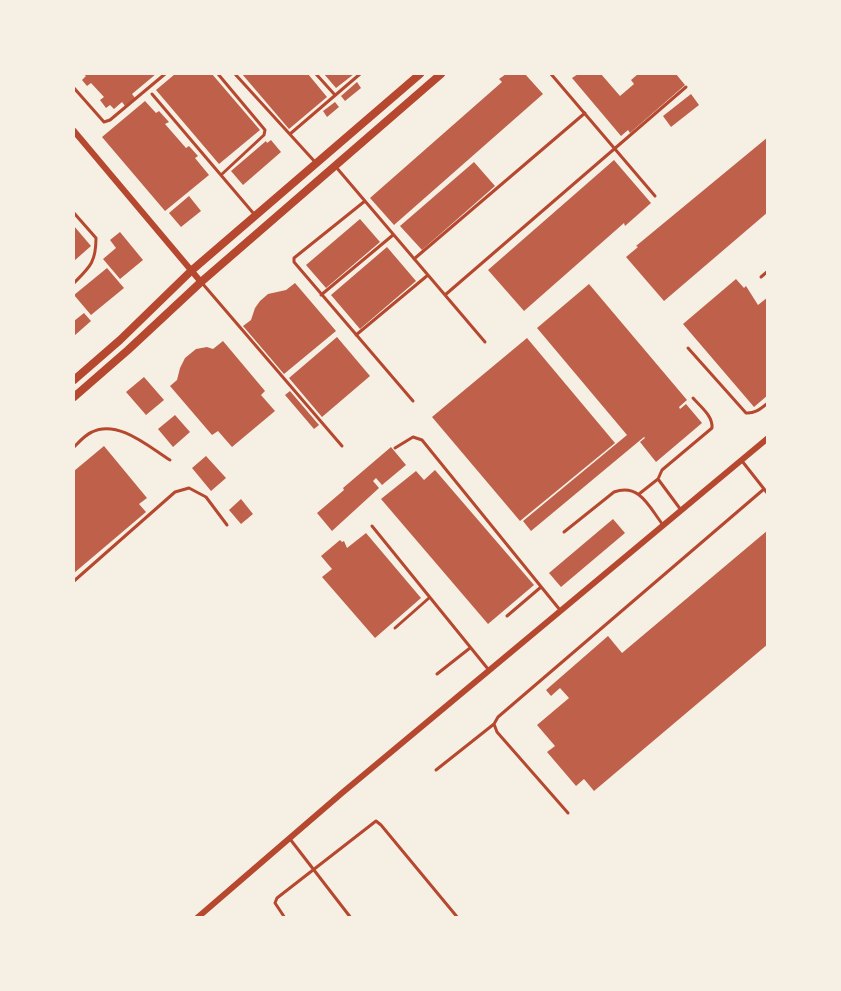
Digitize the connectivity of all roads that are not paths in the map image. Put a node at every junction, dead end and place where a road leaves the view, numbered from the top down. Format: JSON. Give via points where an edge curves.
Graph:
{"nodes":[{"id":1,"x":165,"y":74,"type":"edge"},
{"id":2,"x":218,"y":74,"type":"edge"},
{"id":3,"x":235,"y":74,"type":"edge"},
{"id":4,"x":316,"y":74,"type":"edge"},
{"id":5,"x":360,"y":74,"type":"edge"},
{"id":6,"x":420,"y":74,"type":"edge"},
{"id":7,"x":441,"y":74,"type":"edge"},
{"id":8,"x":551,"y":74,"type":"edge"},
{"id":9,"x":686,"y":87,"type":"dead end"},
{"id":10,"x":74,"y":88,"type":"edge"},
{"id":11,"x":152,"y":94,"type":"dead end"},
{"id":12,"x":335,"y":95,"type":"junction"},
{"id":13,"x":585,"y":113,"type":"junction"},
{"id":14,"x":74,"y":131,"type":"edge"},
{"id":15,"x":290,"y":134,"type":"junction"},
{"id":16,"x":615,"y":148,"type":"junction"},
{"id":17,"x":316,"y":163,"type":"junction"},
{"id":18,"x":334,"y":166,"type":"junction"},
{"id":19,"x":221,"y":175,"type":"junction"},
{"id":20,"x":656,"y":196,"type":"dead end"},
{"id":21,"x":365,"y":201,"type":"junction"},
{"id":22,"x":74,"y":213,"type":"edge"},
{"id":23,"x":255,"y":215,"type":"junction"},
{"id":24,"x":393,"y":235,"type":"junction"},
{"id":25,"x":414,"y":259,"type":"junction"},
{"id":26,"x":191,"y":271,"type":"junction"},
{"id":27,"x":768,"y":271,"type":"edge"},
{"id":28,"x":428,"y":275,"type":"junction"},
{"id":29,"x":761,"y":277,"type":"dead end"},
{"id":30,"x":201,"y":282,"type":"junction"},
{"id":31,"x":74,"y":283,"type":"edge"},
{"id":32,"x":321,"y":295,"type":"junction"},
{"id":33,"x":445,"y":295,"type":"junction"},
{"id":34,"x":355,"y":336,"type":"junction"},
{"id":35,"x":485,"y":342,"type":"dead end"},
{"id":36,"x":688,"y":348,"type":"dead end"},
{"id":37,"x":74,"y":380,"type":"edge"},
{"id":38,"x":74,"y":397,"type":"edge"},
{"id":39,"x":693,"y":398,"type":"dead end"},
{"id":40,"x":413,"y":401,"type":"dead end"},
{"id":41,"x":768,"y":403,"type":"edge"},
{"id":42,"x":768,"y":438,"type":"edge"},
{"id":43,"x":342,"y":446,"type":"dead end"},
{"id":44,"x":74,"y":447,"type":"edge"},
{"id":45,"x":395,"y":448,"type":"dead end"},
{"id":46,"x":170,"y":460,"type":"dead end"},
{"id":47,"x":741,"y":460,"type":"junction"},
{"id":48,"x":658,"y":479,"type":"junction"},
{"id":49,"x":764,"y":489,"type":"junction"},
{"id":50,"x":639,"y":494,"type":"junction"},
{"id":51,"x":768,"y":494,"type":"edge"},
{"id":52,"x":681,"y":510,"type":"junction"},
{"id":53,"x":227,"y":525,"type":"dead end"},
{"id":54,"x":663,"y":525,"type":"junction"},
{"id":55,"x":372,"y":526,"type":"dead end"},
{"id":56,"x":564,"y":532,"type":"dead end"},
{"id":57,"x":74,"y":581,"type":"edge"},
{"id":58,"x":541,"y":587,"type":"junction"},
{"id":59,"x":429,"y":598,"type":"junction"},
{"id":60,"x":561,"y":610,"type":"junction"},
{"id":61,"x":507,"y":616,"type":"dead end"},
{"id":62,"x":395,"y":628,"type":"dead end"},
{"id":63,"x":470,"y":648,"type":"junction"},
{"id":64,"x":489,"y":670,"type":"junction"},
{"id":65,"x":437,"y":674,"type":"dead end"},
{"id":66,"x":494,"y":724,"type":"junction"},
{"id":67,"x":436,"y":770,"type":"dead end"},
{"id":68,"x":568,"y":813,"type":"dead end"},
{"id":69,"x":289,"y":838,"type":"junction"},
{"id":70,"x":314,"y":870,"type":"junction"},
{"id":71,"x":197,"y":918,"type":"edge"},
{"id":72,"x":285,"y":918,"type":"edge"},
{"id":73,"x":351,"y":918,"type":"edge"},
{"id":74,"x":458,"y":918,"type":"edge"}],
"edges":[{"from":1,"to":10,"type":"lane","via":[[104,122]]},
{"from":2,"to":19,"type":"lane","via":[[265,130]]},
{"from":3,"to":15,"type":"lane"},
{"from":4,"to":12,"type":"lane"},
{"from":5,"to":12,"type":"lane"},
{"from":6,"to":17,"type":"street"},
{"from":7,"to":18,"type":"street"},
{"from":8,"to":13,"type":"lane"},
{"from":9,"to":16,"type":"lane"},
{"from":11,"to":19,"type":"lane"},
{"from":12,"to":15,"type":"lane"},
{"from":13,"to":16,"type":"lane"},
{"from":13,"to":25,"type":"lane"},
{"from":14,"to":26,"type":"street"},
{"from":15,"to":17,"type":"lane"},
{"from":16,"to":20,"type":"lane"},
{"from":16,"to":33,"type":"lane"},
{"from":17,"to":23,"type":"street"},
{"from":18,"to":21,"type":"lane"},
{"from":18,"to":30,"type":"street"},
{"from":19,"to":23,"type":"lane"},
{"from":21,"to":24,"type":"lane"},
{"from":21,"to":32,"type":"lane","via":[[294,258]]},
{"from":22,"to":31,"type":"lane","via":[[96,238],[96,255]]},
{"from":23,"to":26,"type":"street"},
{"from":24,"to":25,"type":"lane"},
{"from":24,"to":32,"type":"lane"},
{"from":25,"to":28,"type":"lane"},
{"from":26,"to":30,"type":"street"},
{"from":26,"to":37,"type":"street"},
{"from":27,"to":29,"type":"lane"},
{"from":28,"to":33,"type":"lane"},
{"from":28,"to":34,"type":"lane"},
{"from":30,"to":38,"type":"street"},
{"from":30,"to":43,"type":"lane"},
{"from":32,"to":34,"type":"lane"},
{"from":33,"to":35,"type":"lane"},
{"from":34,"to":40,"type":"lane"},
{"from":36,"to":41,"type":"lane","via":[[746,413]]},
{"from":39,"to":48,"type":"lane","via":[[708,414],[712,428],[662,470]]},
{"from":42,"to":47,"type":"street"},
{"from":44,"to":46,"type":"lane","via":[[91,432],[103,428],[120,430]]},
{"from":45,"to":58,"type":"lane","via":[[413,436],[422,440]]},
{"from":47,"to":49,"type":"lane"},
{"from":47,"to":52,"type":"street"},
{"from":48,"to":50,"type":"lane"},
{"from":48,"to":52,"type":"lane"},
{"from":49,"to":51,"type":"lane"},
{"from":49,"to":66,"type":"lane"},
{"from":50,"to":54,"type":"lane"},
{"from":50,"to":56,"type":"lane","via":[[630,489],[614,492]]},
{"from":52,"to":54,"type":"street"},
{"from":53,"to":57,"type":"lane","via":[[206,497],[189,488],[175,492]]},
{"from":54,"to":60,"type":"street"},
{"from":55,"to":59,"type":"lane"},
{"from":58,"to":60,"type":"lane"},
{"from":58,"to":61,"type":"lane"},
{"from":59,"to":62,"type":"lane"},
{"from":59,"to":63,"type":"lane"},
{"from":60,"to":64,"type":"street"},
{"from":63,"to":64,"type":"lane"},
{"from":63,"to":65,"type":"lane"},
{"from":64,"to":69,"type":"street"},
{"from":66,"to":67,"type":"lane"},
{"from":66,"to":68,"type":"lane"},
{"from":69,"to":70,"type":"lane"},
{"from":69,"to":71,"type":"street"},
{"from":70,"to":72,"type":"lane","via":[[277,898],[275,903]]},
{"from":70,"to":73,"type":"lane"},
{"from":70,"to":74,"type":"lane","via":[[375,821]]}]}
